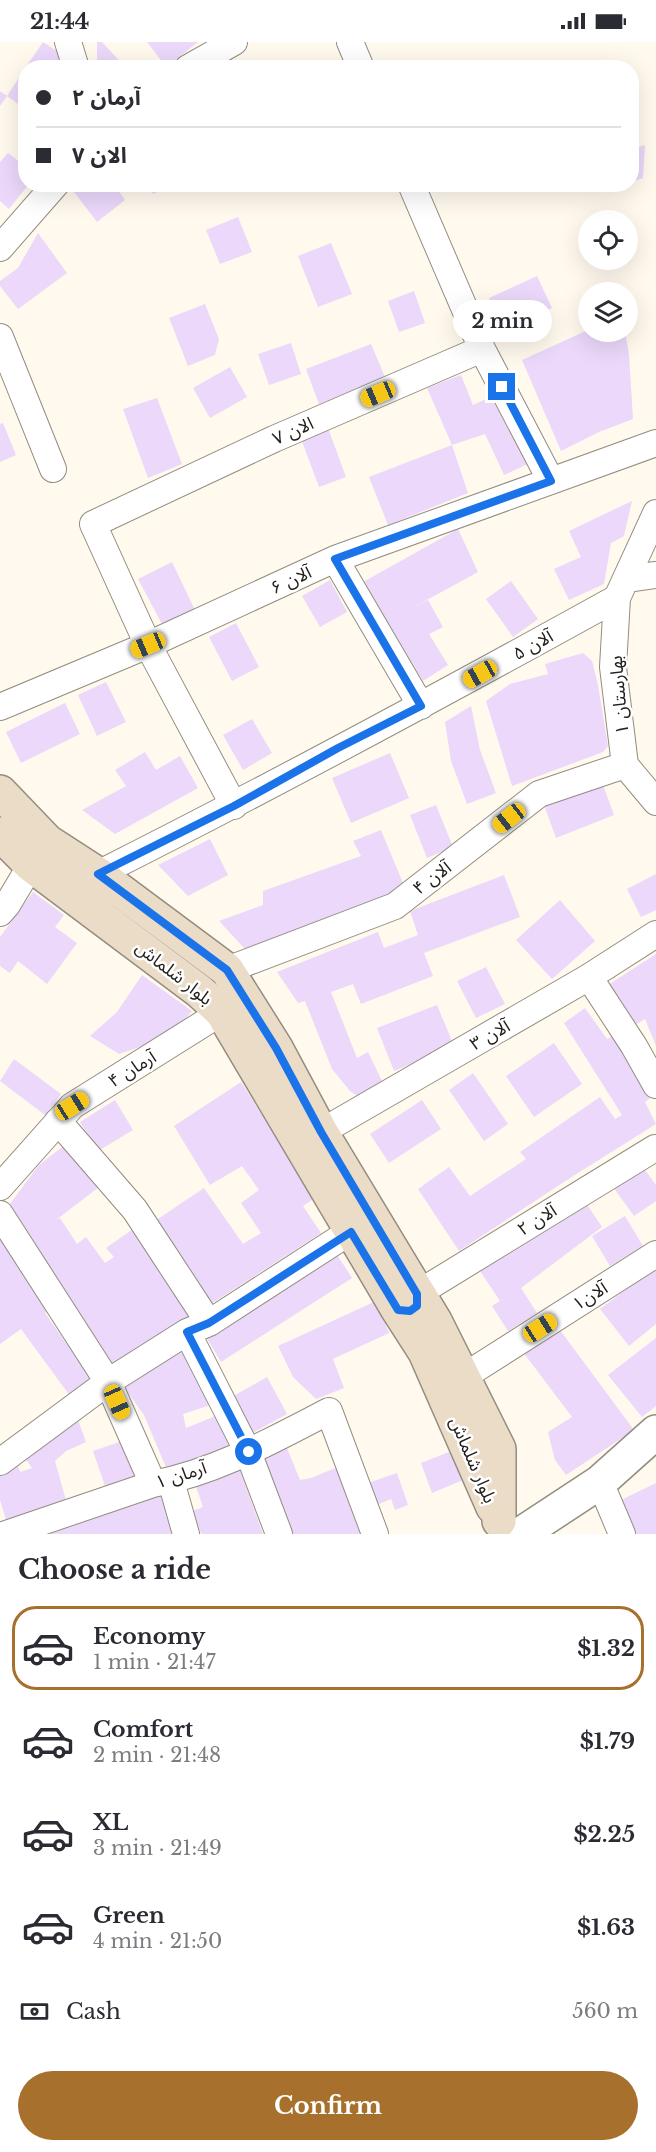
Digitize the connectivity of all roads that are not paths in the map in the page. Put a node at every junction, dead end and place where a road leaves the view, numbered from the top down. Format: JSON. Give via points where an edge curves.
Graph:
{"nodes":[{"id":1,"x":68,"y":42,"type":"edge"},
{"id":2,"x":234,"y":42,"type":"edge"},
{"id":3,"x":350,"y":42,"type":"edge"},
{"id":4,"x":74,"y":60,"type":"edge"},
{"id":5,"x":202,"y":60,"type":"edge"},
{"id":6,"x":358,"y":60,"type":"edge"},
{"id":7,"x":49,"y":192,"type":"edge"},
{"id":8,"x":414,"y":192,"type":"edge"},
{"id":9,"x":0,"y":248,"type":"edge"},
{"id":10,"x":0,"y":337,"type":"edge"},
{"id":11,"x":482,"y":349,"type":"junction"},
{"id":12,"x":656,"y":443,"type":"edge"},
{"id":13,"x":54,"y":469,"type":"dead end"},
{"id":14,"x":551,"y":481,"type":"junction"},
{"id":15,"x":656,"y":513,"type":"edge"},
{"id":16,"x":335,"y":559,"type":"junction"},
{"id":17,"x":656,"y":575,"type":"edge"},
{"id":18,"x":621,"y":589,"type":"junction"},
{"id":19,"x":148,"y":645,"type":"junction"},
{"id":20,"x":421,"y":706,"type":"junction"},
{"id":21,"x":0,"y":707,"type":"edge"},
{"id":22,"x":625,"y":765,"type":"junction"},
{"id":23,"x":0,"y":792,"type":"edge"},
{"id":24,"x":656,"y":802,"type":"edge"},
{"id":25,"x":234,"y":806,"type":"junction"},
{"id":26,"x":0,"y":834,"type":"edge"},
{"id":27,"x":31,"y":865,"type":"junction"},
{"id":28,"x":98,"y":874,"type":"junction"},
{"id":29,"x":0,"y":913,"type":"edge"},
{"id":30,"x":656,"y":934,"type":"edge"},
{"id":31,"x":227,"y":970,"type":"junction"},
{"id":32,"x":589,"y":977,"type":"junction"},
{"id":33,"x":222,"y":1012,"type":"junction"},
{"id":34,"x":656,"y":1085,"type":"edge"},
{"id":35,"x":58,"y":1121,"type":"junction"},
{"id":36,"x":321,"y":1132,"type":"junction"},
{"id":37,"x":656,"y":1148,"type":"edge"},
{"id":38,"x":0,"y":1187,"type":"edge"},
{"id":39,"x":0,"y":1214,"type":"edge"},
{"id":40,"x":351,"y":1232,"type":"junction"},
{"id":41,"x":656,"y":1254,"type":"edge"},
{"id":42,"x":414,"y":1312,"type":"junction"},
{"id":43,"x":198,"y":1327,"type":"junction"},
{"id":44,"x":463,"y":1377,"type":"junction"},
{"id":45,"x":108,"y":1382,"type":"junction"},
{"id":46,"x":656,"y":1432,"type":"edge"},
{"id":47,"x":249,"y":1452,"type":"junction"},
{"id":48,"x":0,"y":1462,"type":"edge"},
{"id":49,"x":600,"y":1482,"type":"junction"},
{"id":50,"x":162,"y":1483,"type":"junction"},
{"id":51,"x":507,"y":1530,"type":"edge"},
{"id":52,"x":6,"y":1534,"type":"edge"},
{"id":53,"x":186,"y":1534,"type":"edge"},
{"id":54,"x":279,"y":1534,"type":"edge"},
{"id":55,"x":375,"y":1534,"type":"edge"},
{"id":56,"x":622,"y":1534,"type":"edge"}],
"edges":[{"from":1,"to":4,"type":"street"},
{"from":2,"to":5,"type":"street"},
{"from":3,"to":6,"type":"street"},
{"from":7,"to":9,"type":"street"},
{"from":8,"to":11,"type":"street"},
{"from":10,"to":13,"type":"street"},
{"from":11,"to":14,"type":"street"},
{"from":11,"to":19,"type":"street","name":"الان ۷","via":[[274,439],[93,524]]},
{"from":12,"to":14,"type":"street","name":"آلان ۶"},
{"from":14,"to":16,"type":"street","name":"آلان ۶"},
{"from":15,"to":18,"type":"street","name":"بهارستان ۱"},
{"from":16,"to":19,"type":"street","name":"آلان ۶"},
{"from":16,"to":20,"type":"street"},
{"from":17,"to":18,"type":"street"},
{"from":18,"to":20,"type":"street","name":"آلان ۵"},
{"from":18,"to":22,"type":"street","name":"بهارستان ۱","via":[[613,667]]},
{"from":19,"to":21,"type":"street","name":"آلان ۶"},
{"from":19,"to":25,"type":"street"},
{"from":20,"to":25,"type":"street","name":"آلان ۵"},
{"from":22,"to":24,"type":"street"},
{"from":22,"to":31,"type":"street","name":"آلان ۴","via":[[539,794],[394,906]]},
{"from":23,"to":28,"type":"main road","name":"بلوار شلماش","via":[[47,841]]},
{"from":25,"to":28,"type":"street","name":"آلان ۵"},
{"from":26,"to":27,"type":"main road","name":"بلوار شلماش"},
{"from":27,"to":29,"type":"street"},
{"from":27,"to":33,"type":"main road","name":"بلوار شلماش"},
{"from":28,"to":31,"type":"main road","name":"بلوار شلماش"},
{"from":30,"to":32,"type":"street","name":"آلان ۳"},
{"from":31,"to":36,"type":"main road","name":"بلوار شلماش","via":[[276,1048]]},
{"from":32,"to":34,"type":"street"},
{"from":32,"to":36,"type":"street","name":"آلان ۳"},
{"from":33,"to":35,"type":"street","name":"آرمان ۴","via":[[72,1106]]},
{"from":33,"to":40,"type":"main road","name":"بلوار شلماش"},
{"from":35,"to":38,"type":"street","name":"آرمان ۴"},
{"from":35,"to":43,"type":"street","via":[[135,1210]]},
{"from":36,"to":42,"type":"main road","name":"بلوار شلماش"},
{"from":37,"to":42,"type":"street","name":"آلان ۲"},
{"from":39,"to":45,"type":"street"},
{"from":40,"to":42,"type":"main road","name":"بلوار شلماش"},
{"from":40,"to":43,"type":"street"},
{"from":41,"to":44,"type":"street","name":"آلان۱"},
{"from":42,"to":44,"type":"main road","name":"بلوار شلماش"},
{"from":42,"to":51,"type":"main road","name":"بلوار شلماش","via":[[425,1352]]},
{"from":43,"to":45,"type":"street"},
{"from":43,"to":47,"type":"street"},
{"from":44,"to":51,"type":"main road","name":"بلوار شلماش","via":[[499,1449]]},
{"from":45,"to":48,"type":"street"},
{"from":45,"to":50,"type":"street"},
{"from":46,"to":49,"type":"street"},
{"from":47,"to":50,"type":"street","name":"آرمان ۱"},
{"from":47,"to":54,"type":"street"},
{"from":47,"to":55,"type":"street","name":"آرمان ۱","via":[[329,1411]]},
{"from":49,"to":51,"type":"street"},
{"from":49,"to":56,"type":"street"},
{"from":50,"to":52,"type":"street","name":"آرمان ۱"},
{"from":50,"to":53,"type":"street"}]}
